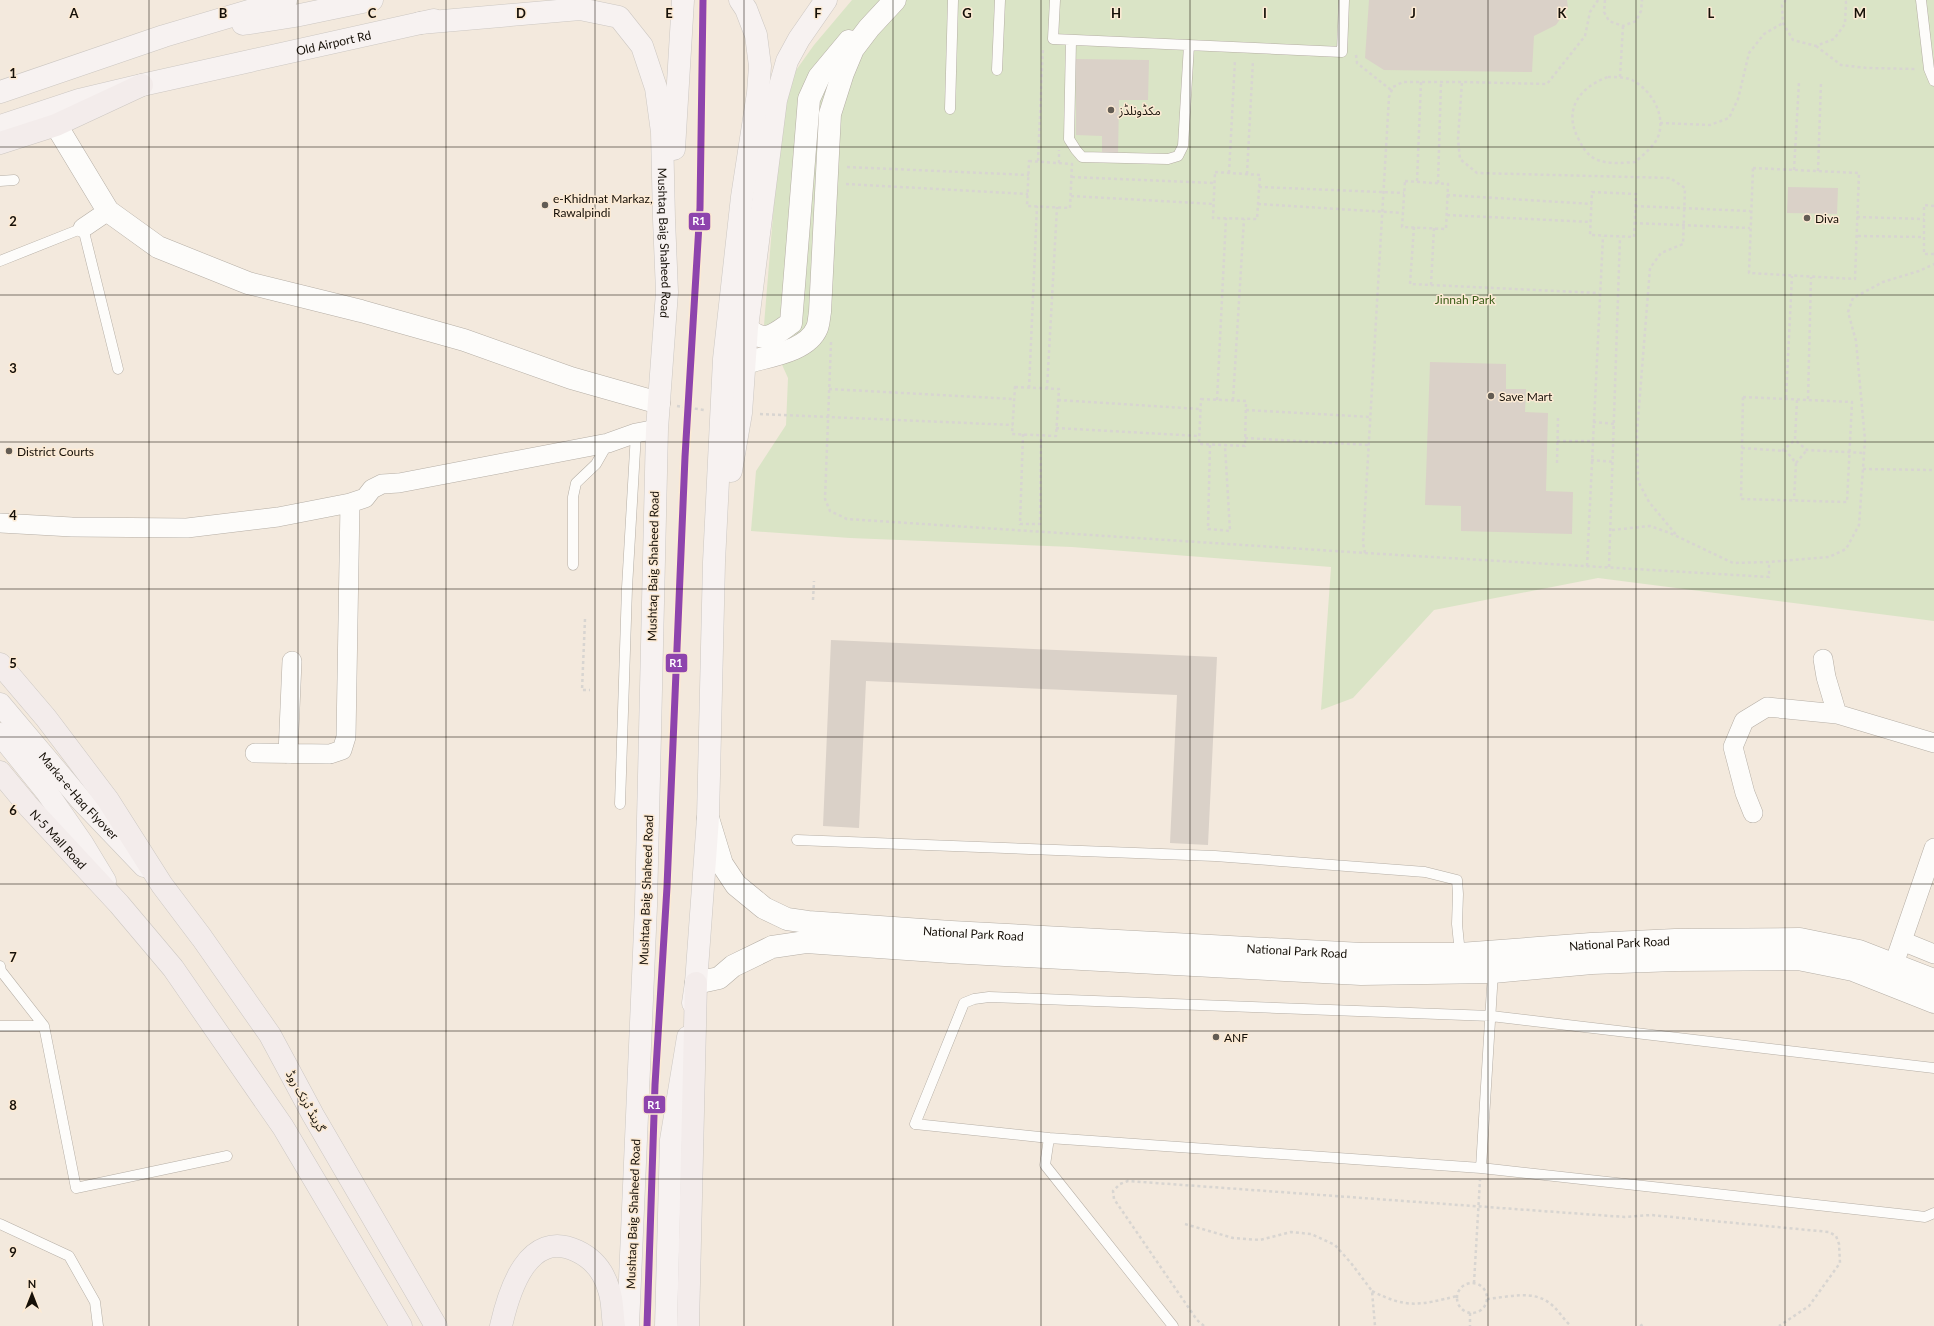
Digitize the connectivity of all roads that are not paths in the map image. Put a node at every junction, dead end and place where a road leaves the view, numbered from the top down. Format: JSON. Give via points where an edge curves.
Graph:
{"nodes":[{"id":1,"x":372,"y":0,"type":"edge"},
{"id":2,"x":526,"y":0,"type":"edge"},
{"id":3,"x":683,"y":0,"type":"edge"},
{"id":4,"x":740,"y":0,"type":"edge"},
{"id":5,"x":826,"y":0,"type":"edge"},
{"id":6,"x":891,"y":0,"type":"edge"},
{"id":7,"x":895,"y":0,"type":"edge"},
{"id":8,"x":953,"y":0,"type":"edge"},
{"id":9,"x":1000,"y":0,"type":"edge"},
{"id":10,"x":1055,"y":0,"type":"edge"},
{"id":11,"x":1344,"y":0,"type":"edge"},
{"id":12,"x":1920,"y":0,"type":"edge"},
{"id":13,"x":291,"y":8,"type":"edge"},
{"id":14,"x":420,"y":23,"type":"junction"},
{"id":15,"x":1071,"y":41,"type":"junction"},
{"id":16,"x":1188,"y":45,"type":"junction"},
{"id":17,"x":997,"y":70,"type":"dead end"},
{"id":18,"x":1934,"y":80,"type":"edge"},
{"id":19,"x":142,"y":85,"type":"junction"},
{"id":20,"x":0,"y":92,"type":"edge"},
{"id":21,"x":950,"y":109,"type":"dead end"},
{"id":22,"x":56,"y":125,"type":"junction"},
{"id":23,"x":0,"y":126,"type":"edge"},
{"id":24,"x":0,"y":143,"type":"edge"},
{"id":25,"x":14,"y":180,"type":"dead end"},
{"id":26,"x":0,"y":181,"type":"edge"},
{"id":27,"x":108,"y":212,"type":"junction"},
{"id":28,"x":83,"y":228,"type":"junction"},
{"id":29,"x":0,"y":262,"type":"edge"},
{"id":30,"x":667,"y":292,"type":"junction"},
{"id":31,"x":747,"y":328,"type":"junction"},
{"id":32,"x":745,"y":363,"type":"junction"},
{"id":33,"x":118,"y":369,"type":"dead end"},
{"id":34,"x":659,"y":403,"type":"junction"},
{"id":35,"x":732,"y":413,"type":"junction"},
{"id":36,"x":646,"y":431,"type":"junction"},
{"id":37,"x":608,"y":443,"type":"junction"},
{"id":38,"x":350,"y":503,"type":"junction"},
{"id":39,"x":0,"y":523,"type":"edge"},
{"id":40,"x":574,"y":565,"type":"dead end"},
{"id":41,"x":1823,"y":659,"type":"dead end"},
{"id":42,"x":292,"y":661,"type":"dead end"},
{"id":43,"x":0,"y":664,"type":"edge"},
{"id":44,"x":0,"y":704,"type":"edge"},
{"id":45,"x":1837,"y":714,"type":"junction"},
{"id":46,"x":0,"y":734,"type":"edge"},
{"id":47,"x":1934,"y":743,"type":"edge"},
{"id":48,"x":255,"y":753,"type":"dead end"},
{"id":49,"x":288,"y":754,"type":"junction"},
{"id":50,"x":0,"y":772,"type":"edge"},
{"id":51,"x":620,"y":804,"type":"dead end"},
{"id":52,"x":1753,"y":813,"type":"dead end"},
{"id":53,"x":708,"y":818,"type":"junction"},
{"id":54,"x":797,"y":840,"type":"dead end"},
{"id":55,"x":1934,"y":848,"type":"edge"},
{"id":56,"x":162,"y":885,"type":"junction"},
{"id":57,"x":119,"y":904,"type":"junction"},
{"id":58,"x":1902,"y":941,"type":"junction"},
{"id":59,"x":1460,"y":954,"type":"junction"},
{"id":60,"x":1934,"y":954,"type":"edge"},
{"id":61,"x":1894,"y":964,"type":"junction"},
{"id":62,"x":0,"y":970,"type":"edge"},
{"id":63,"x":1494,"y":972,"type":"junction"},
{"id":64,"x":1934,"y":980,"type":"edge"},
{"id":65,"x":696,"y":984,"type":"junction"},
{"id":66,"x":1934,"y":1002,"type":"edge"},
{"id":67,"x":1491,"y":1016,"type":"junction"},
{"id":68,"x":0,"y":1026,"type":"edge"},
{"id":69,"x":44,"y":1026,"type":"junction"},
{"id":70,"x":1934,"y":1068,"type":"edge"},
{"id":71,"x":1048,"y":1138,"type":"junction"},
{"id":72,"x":227,"y":1156,"type":"dead end"},
{"id":73,"x":1481,"y":1168,"type":"junction"},
{"id":74,"x":1934,"y":1213,"type":"edge"},
{"id":75,"x":0,"y":1224,"type":"edge"},
{"id":76,"x":98,"y":1326,"type":"edge"},
{"id":77,"x":401,"y":1326,"type":"edge"},
{"id":78,"x":436,"y":1326,"type":"edge"},
{"id":79,"x":501,"y":1326,"type":"edge"},
{"id":80,"x":614,"y":1326,"type":"edge"},
{"id":81,"x":628,"y":1326,"type":"edge"},
{"id":82,"x":666,"y":1326,"type":"edge"},
{"id":83,"x":688,"y":1326,"type":"edge"},
{"id":84,"x":1173,"y":1326,"type":"edge"}],
"edges":[{"from":1,"to":13,"type":"main road"},
{"from":2,"to":14,"type":"main road","name":"Old Airport Rd"},
{"from":3,"to":30,"type":"main road"},
{"from":4,"to":35,"type":"main road","via":[[756,35],[760,66],[724,358]]},
{"from":5,"to":31,"type":"main road","via":[[787,61],[776,100]]},
{"from":6,"to":31,"type":"street","via":[[862,25],[819,77],[809,99],[791,322],[774,335],[764,337],[755,336]]},
{"from":7,"to":32,"type":"street","via":[[868,28],[853,49],[830,114],[820,312],[817,328],[807,341],[791,350]]},
{"from":8,"to":21,"type":"lane"},
{"from":9,"to":17,"type":"lane"},
{"from":10,"to":15,"type":"lane","via":[[1053,39]]},
{"from":11,"to":16,"type":"lane","via":[[1342,52]]},
{"from":12,"to":18,"type":"lane","via":[[1930,69]]},
{"from":13,"to":20,"type":"main road","via":[[164,36]]},
{"from":14,"to":19,"type":"main road","name":"Old Airport Rd"},
{"from":14,"to":30,"type":"main road","name":"Mushtaq Baig Shaheed Road","via":[[580,8],[619,17],[642,46],[656,88],[662,132]]},
{"from":15,"to":16,"type":"lane"},
{"from":15,"to":16,"type":"lane","via":[[1070,139],[1076,150],[1082,157],[1168,160],[1178,156],[1183,146]]},
{"from":19,"to":22,"type":"highway"},
{"from":19,"to":23,"type":"main road","name":"Old Airport Rd","via":[[79,100]]},
{"from":22,"to":24,"type":"highway"},
{"from":22,"to":27,"type":"street"},
{"from":25,"to":26,"type":"lane"},
{"from":27,"to":28,"type":"street"},
{"from":27,"to":34,"type":"street","via":[[158,247],[248,283],[464,340],[571,378]]},
{"from":28,"to":29,"type":"lane"},
{"from":28,"to":33,"type":"lane"},
{"from":30,"to":34,"type":"main road","name":"Mushtaq Baig Shaheed Road"},
{"from":31,"to":32,"type":"main road"},
{"from":32,"to":35,"type":"main road"},
{"from":34,"to":36,"type":"main road","name":"Mushtaq Baig Shaheed Road"},
{"from":35,"to":53,"type":"main road","via":[[714,562]]},
{"from":36,"to":37,"type":"street"},
{"from":36,"to":51,"type":"lane","via":[[627,588]]},
{"from":36,"to":81,"type":"main road","name":"Mushtaq Baig Shaheed Road","via":[[646,906]]},
{"from":37,"to":38,"type":"street","via":[[399,483],[382,484],[372,489],[365,498]]},
{"from":37,"to":40,"type":"lane","via":[[596,464],[576,483]]},
{"from":38,"to":39,"type":"street","via":[[278,517],[187,528],[72,528]]},
{"from":38,"to":49,"type":"street","via":[[346,738],[342,750],[330,754]]},
{"from":41,"to":45,"type":"street"},
{"from":42,"to":49,"type":"street"},
{"from":43,"to":56,"type":"highway","name":"گرینڈ ٹرنک روڈ","via":[[46,718],[108,800]]},
{"from":44,"to":56,"type":"main road","name":"Marka-e-Haq Flyover","via":[[80,800]]},
{"from":45,"to":47,"type":"street"},
{"from":45,"to":52,"type":"street","via":[[1767,707],[1744,721],[1734,747],[1745,793]]},
{"from":46,"to":57,"type":"main road","name":"Marka-e-Haq Flyover","via":[[46,791],[82,843]]},
{"from":48,"to":49,"type":"street"},
{"from":50,"to":57,"type":"highway","name":"N-5 Mall Road"},
{"from":53,"to":59,"type":"street","name":"National Park Road","via":[[722,864],[736,884],[764,908],[787,919],[951,932],[1362,954]]},
{"from":53,"to":65,"type":"main road"},
{"from":54,"to":59,"type":"lane","via":[[1215,856],[1425,872],[1457,880]]},
{"from":55,"to":58,"type":"street"},
{"from":56,"to":78,"type":"highway","name":"گرینڈ ٹرنک روڈ","via":[[270,1035],[313,1115]]},
{"from":57,"to":77,"type":"highway","via":[[173,968],[283,1127]]},
{"from":58,"to":60,"type":"street"},
{"from":58,"to":61,"type":"street"},
{"from":59,"to":61,"type":"street","name":"National Park Road","via":[[1675,940],[1800,939],[1859,951]]},
{"from":61,"to":64,"type":"street","name":"National Park Road"},
{"from":62,"to":69,"type":"lane"},
{"from":63,"to":65,"type":"street","name":"National Park Road","via":[[1361,974],[806,942],[772,948],[733,966],[719,978]]},
{"from":63,"to":66,"type":"street","name":"National Park Road","via":[[1592,963],[1798,959],[1854,970]]},
{"from":63,"to":67,"type":"lane"},
{"from":65,"to":82,"type":"main road","via":[[671,1140]]},
{"from":65,"to":83,"type":"highway"},
{"from":67,"to":70,"type":"lane"},
{"from":67,"to":71,"type":"lane","via":[[988,997],[964,1003],[915,1124]]},
{"from":67,"to":73,"type":"lane"},
{"from":68,"to":69,"type":"lane"},
{"from":69,"to":72,"type":"lane","via":[[76,1188]]},
{"from":71,"to":73,"type":"lane"},
{"from":71,"to":84,"type":"lane","via":[[1046,1165]]},
{"from":73,"to":74,"type":"lane","via":[[1924,1217]]},
{"from":75,"to":76,"type":"lane","via":[[68,1256],[95,1302]]},
{"from":79,"to":80,"type":"highway","via":[[510,1291],[525,1264],[538,1252],[551,1247],[568,1247],[592,1260],[601,1271],[610,1290]]}]}
